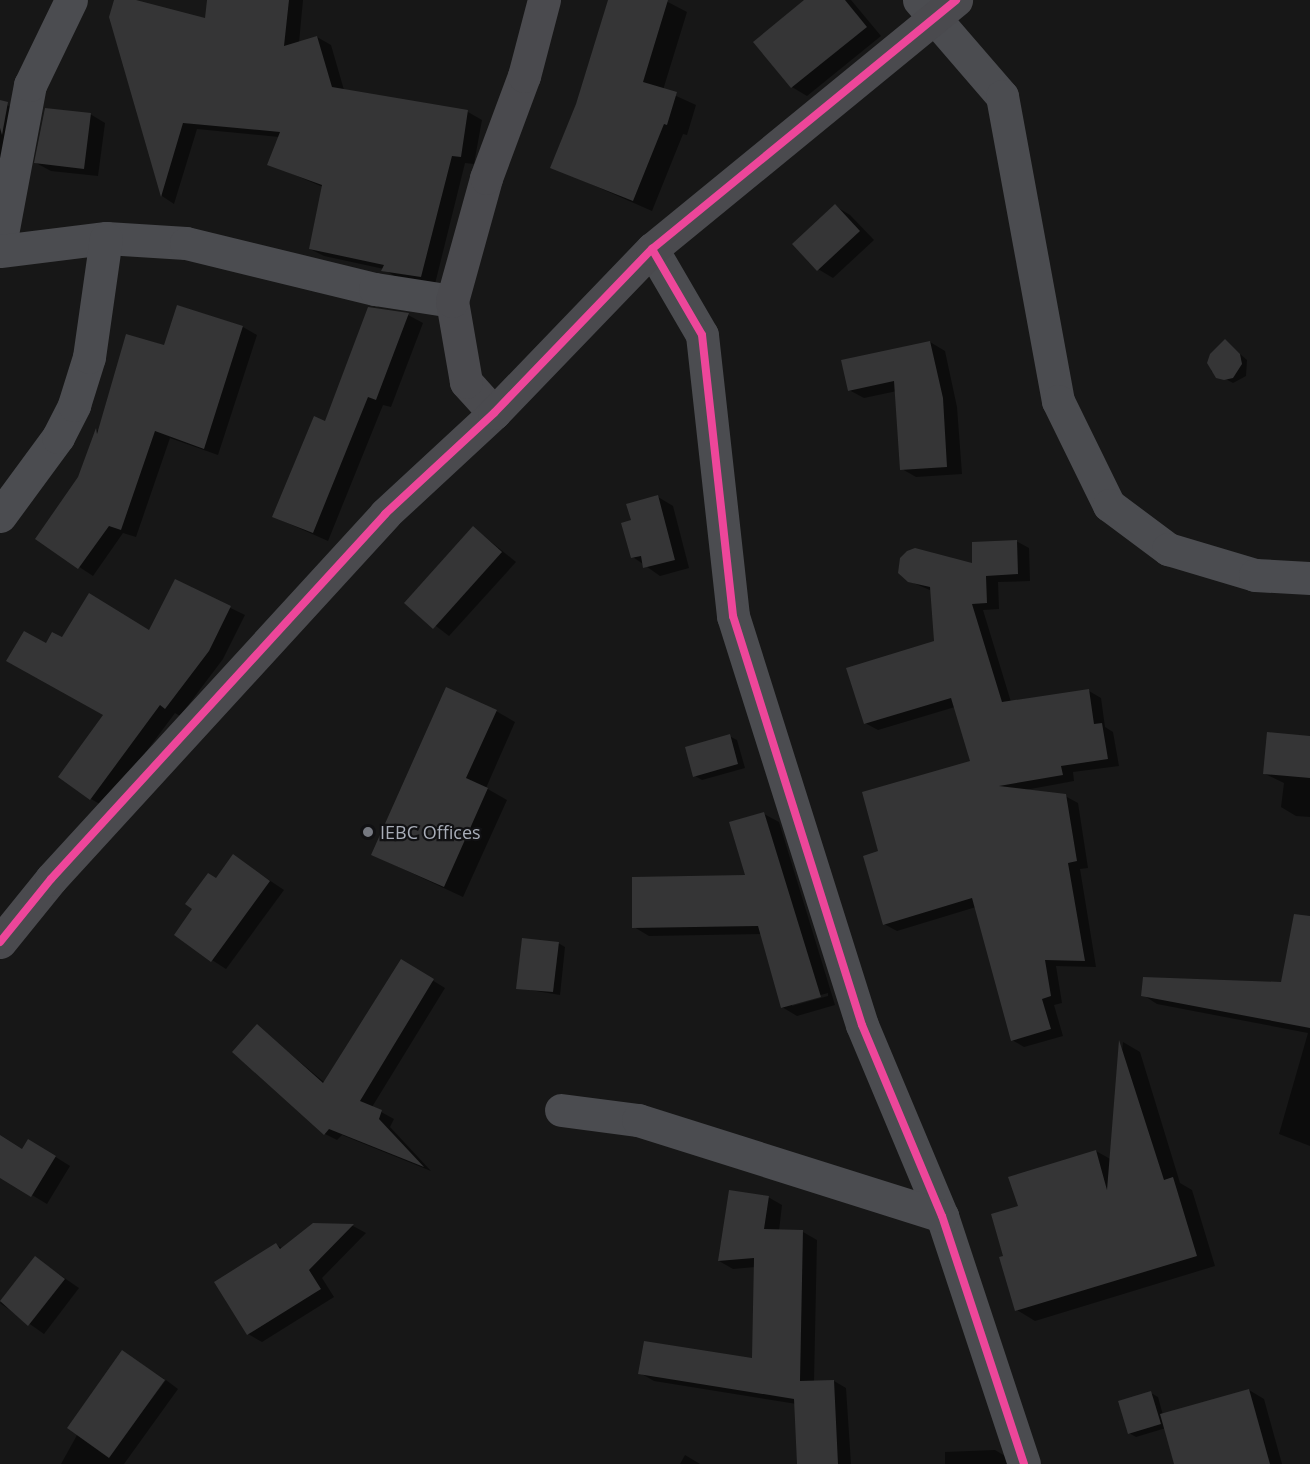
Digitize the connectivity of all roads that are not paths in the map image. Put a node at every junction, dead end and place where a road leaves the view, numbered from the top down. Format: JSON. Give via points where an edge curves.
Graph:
{"nodes":[{"id":1,"x":71,"y":0,"type":"edge"},
{"id":2,"x":544,"y":0,"type":"edge"},
{"id":3,"x":936,"y":7,"type":"edge"},
{"id":4,"x":106,"y":238,"type":"junction"},
{"id":5,"x":0,"y":245,"type":"edge"},
{"id":6,"x":652,"y":249,"type":"junction"},
{"id":7,"x":0,"y":250,"type":"edge"},
{"id":8,"x":452,"y":302,"type":"junction"},
{"id":9,"x":494,"y":413,"type":"junction"},
{"id":10,"x":0,"y":516,"type":"edge"},
{"id":11,"x":1310,"y":578,"type":"edge"},
{"id":12,"x":0,"y":942,"type":"edge"},
{"id":13,"x":561,"y":1110,"type":"dead end"},
{"id":14,"x":942,"y":1216,"type":"junction"},
{"id":15,"x":1024,"y":1464,"type":"edge"}],
"edges":[{"from":1,"to":5,"type":"street","via":[[30,85]]},
{"from":2,"to":8,"type":"street","via":[[524,76],[486,178]]},
{"from":3,"to":6,"type":"street"},
{"from":3,"to":11,"type":"street","via":[[1002,96],[1058,402],[1109,505],[1168,549],[1255,575]]},
{"from":4,"to":7,"type":"street"},
{"from":4,"to":8,"type":"street","via":[[186,243],[375,289]]},
{"from":4,"to":10,"type":"street","via":[[89,357],[74,405],[58,437]]},
{"from":6,"to":9,"type":"street"},
{"from":6,"to":14,"type":"street","via":[[702,335],[733,616],[862,1025]]},
{"from":8,"to":9,"type":"street","via":[[466,382]]},
{"from":9,"to":12,"type":"street","via":[[385,514],[51,879]]},
{"from":13,"to":14,"type":"street","via":[[639,1120]]},
{"from":14,"to":15,"type":"street"}]}
